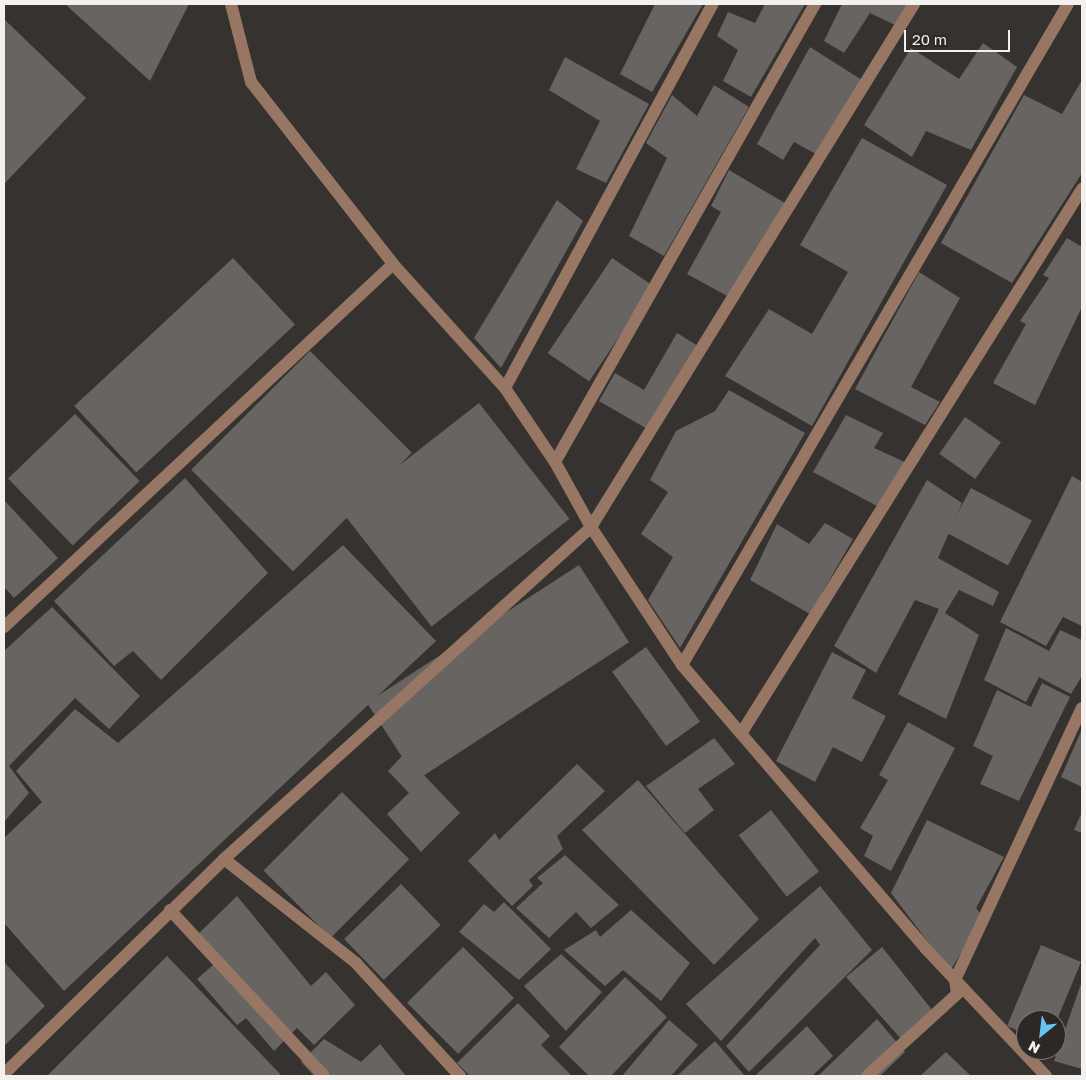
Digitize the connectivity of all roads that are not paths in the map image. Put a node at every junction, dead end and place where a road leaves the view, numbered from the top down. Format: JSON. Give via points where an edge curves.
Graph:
{"nodes":[{"id":1,"x":230,"y":4,"type":"edge"},
{"id":2,"x":713,"y":4,"type":"edge"},
{"id":3,"x":815,"y":4,"type":"edge"},
{"id":4,"x":914,"y":4,"type":"edge"},
{"id":5,"x":1068,"y":4,"type":"edge"},
{"id":6,"x":1082,"y":189,"type":"edge"},
{"id":7,"x":393,"y":264,"type":"junction"},
{"id":8,"x":505,"y":388,"type":"junction"},
{"id":9,"x":556,"y":462,"type":"junction"},
{"id":10,"x":591,"y":527,"type":"junction"},
{"id":11,"x":4,"y":627,"type":"edge"},
{"id":12,"x":682,"y":665,"type":"junction"},
{"id":13,"x":1082,"y":708,"type":"edge"},
{"id":14,"x":742,"y":732,"type":"junction"},
{"id":15,"x":224,"y":859,"type":"junction"},
{"id":16,"x":170,"y":910,"type":"junction"},
{"id":17,"x":955,"y":980,"type":"junction"},
{"id":18,"x":4,"y":1074,"type":"edge"},
{"id":19,"x":324,"y":1076,"type":"edge"},
{"id":20,"x":460,"y":1076,"type":"edge"},
{"id":21,"x":867,"y":1076,"type":"edge"},
{"id":22,"x":1046,"y":1076,"type":"edge"}],
"edges":[{"from":1,"to":7,"type":"street","via":[[251,82]]},
{"from":2,"to":8,"type":"street"},
{"from":3,"to":9,"type":"street"},
{"from":4,"to":10,"type":"street"},
{"from":5,"to":12,"type":"street"},
{"from":6,"to":14,"type":"street"},
{"from":7,"to":8,"type":"street"},
{"from":7,"to":11,"type":"street"},
{"from":8,"to":9,"type":"street"},
{"from":9,"to":10,"type":"street"},
{"from":10,"to":12,"type":"street"},
{"from":10,"to":15,"type":"street"},
{"from":12,"to":14,"type":"street"},
{"from":13,"to":17,"type":"street"},
{"from":14,"to":17,"type":"street"},
{"from":15,"to":16,"type":"street"},
{"from":15,"to":20,"type":"street","via":[[356,963]]},
{"from":16,"to":18,"type":"street"},
{"from":16,"to":19,"type":"street"},
{"from":17,"to":21,"type":"street","via":[[957,994]]},
{"from":17,"to":22,"type":"street"}]}
